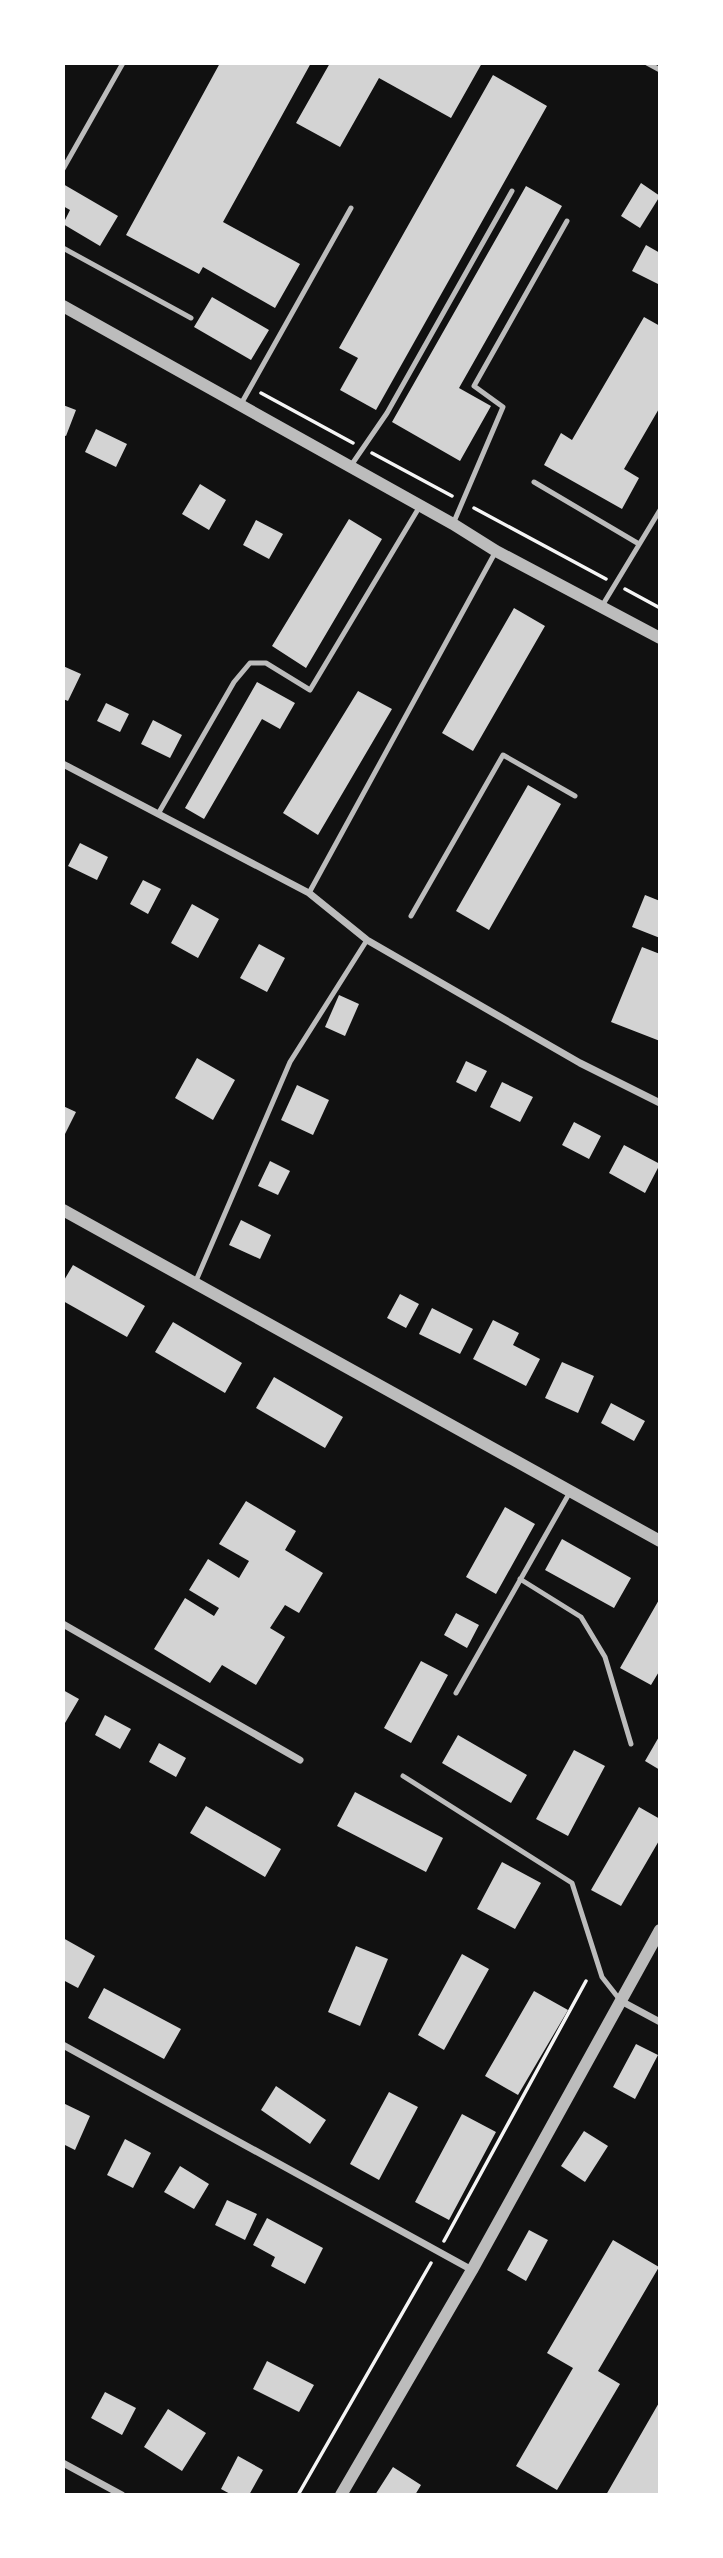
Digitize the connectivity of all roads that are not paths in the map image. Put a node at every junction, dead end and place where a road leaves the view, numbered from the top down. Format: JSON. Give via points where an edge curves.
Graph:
{"nodes":[{"id":1,"x":123,"y":63,"type":"edge"},
{"id":2,"x":647,"y":63,"type":"edge"},
{"id":3,"x":660,"y":70,"type":"edge"},
{"id":4,"x":63,"y":169,"type":"edge"},
{"id":5,"x":512,"y":191,"type":"dead end"},
{"id":6,"x":351,"y":208,"type":"dead end"},
{"id":7,"x":567,"y":221,"type":"dead end"},
{"id":8,"x":63,"y":248,"type":"edge"},
{"id":9,"x":63,"y":306,"type":"edge"},
{"id":10,"x":191,"y":318,"type":"dead end"},
{"id":11,"x":240,"y":406,"type":"junction"},
{"id":12,"x":350,"y":467,"type":"junction"},
{"id":13,"x":534,"y":482,"type":"dead end"},
{"id":14,"x":420,"y":506,"type":"junction"},
{"id":15,"x":660,"y":510,"type":"edge"},
{"id":16,"x":453,"y":524,"type":"junction"},
{"id":17,"x":639,"y":544,"type":"junction"},
{"id":18,"x":495,"y":551,"type":"junction"},
{"id":19,"x":602,"y":606,"type":"junction"},
{"id":20,"x":660,"y":638,"type":"edge"},
{"id":21,"x":63,"y":764,"type":"edge"},
{"id":22,"x":575,"y":796,"type":"dead end"},
{"id":23,"x":158,"y":815,"type":"junction"},
{"id":24,"x":309,"y":893,"type":"junction"},
{"id":25,"x":411,"y":916,"type":"dead end"},
{"id":26,"x":367,"y":940,"type":"junction"},
{"id":27,"x":660,"y":1104,"type":"edge"},
{"id":28,"x":63,"y":1210,"type":"edge"},
{"id":29,"x":195,"y":1284,"type":"junction"},
{"id":30,"x":570,"y":1492,"type":"junction"},
{"id":31,"x":660,"y":1541,"type":"edge"},
{"id":32,"x":520,"y":1579,"type":"junction"},
{"id":33,"x":63,"y":1624,"type":"edge"},
{"id":34,"x":456,"y":1693,"type":"dead end"},
{"id":35,"x":631,"y":1744,"type":"dead end"},
{"id":36,"x":300,"y":1760,"type":"dead end"},
{"id":37,"x":403,"y":1776,"type":"dead end"},
{"id":38,"x":660,"y":1930,"type":"edge"},
{"id":39,"x":620,"y":2000,"type":"junction"},
{"id":40,"x":660,"y":2022,"type":"edge"},
{"id":41,"x":63,"y":2045,"type":"edge"},
{"id":42,"x":472,"y":2270,"type":"junction"},
{"id":43,"x":63,"y":2463,"type":"edge"},
{"id":44,"x":122,"y":2495,"type":"edge"},
{"id":45,"x":341,"y":2495,"type":"edge"}],
"edges":[{"from":1,"to":4,"type":"lane"},
{"from":2,"to":3,"type":"lane"},
{"from":5,"to":12,"type":"lane","via":[[387,413]]},
{"from":6,"to":11,"type":"lane"},
{"from":7,"to":16,"type":"lane","via":[[474,386],[503,407]]},
{"from":8,"to":10,"type":"lane"},
{"from":9,"to":11,"type":"street"},
{"from":11,"to":12,"type":"street"},
{"from":12,"to":14,"type":"street"},
{"from":13,"to":17,"type":"lane"},
{"from":14,"to":16,"type":"street"},
{"from":14,"to":23,"type":"lane","via":[[310,690],[266,663],[250,663],[234,682]]},
{"from":15,"to":17,"type":"lane"},
{"from":16,"to":18,"type":"street"},
{"from":17,"to":19,"type":"lane"},
{"from":18,"to":19,"type":"street"},
{"from":18,"to":24,"type":"lane"},
{"from":19,"to":20,"type":"street"},
{"from":21,"to":23,"type":"street"},
{"from":22,"to":25,"type":"lane","via":[[503,755]]},
{"from":23,"to":24,"type":"street"},
{"from":24,"to":26,"type":"street"},
{"from":26,"to":27,"type":"street"},
{"from":26,"to":29,"type":"lane","via":[[290,1062]]},
{"from":28,"to":29,"type":"street"},
{"from":29,"to":30,"type":"street"},
{"from":30,"to":31,"type":"street"},
{"from":30,"to":32,"type":"lane"},
{"from":32,"to":34,"type":"lane"},
{"from":32,"to":35,"type":"lane","via":[[581,1617],[605,1657]]},
{"from":33,"to":36,"type":"street"},
{"from":37,"to":39,"type":"lane","via":[[572,1883],[602,1977]]},
{"from":38,"to":39,"type":"street"},
{"from":39,"to":40,"type":"street"},
{"from":39,"to":42,"type":"street"},
{"from":41,"to":42,"type":"street"},
{"from":42,"to":45,"type":"street"},
{"from":43,"to":44,"type":"street"}]}
